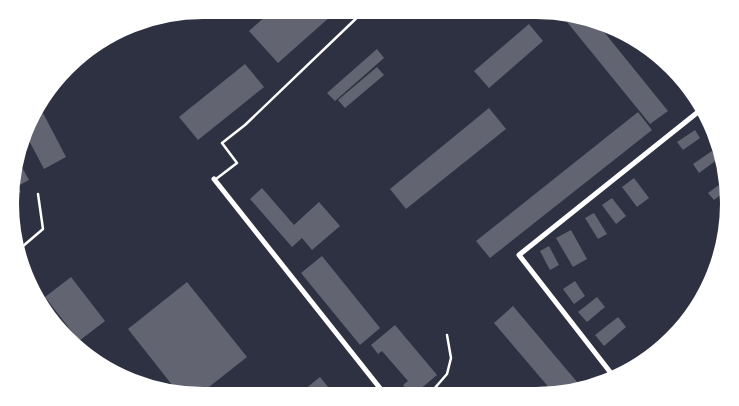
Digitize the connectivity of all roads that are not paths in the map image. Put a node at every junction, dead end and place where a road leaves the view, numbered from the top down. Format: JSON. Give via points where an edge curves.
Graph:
{"nodes":[{"id":1,"x":359,"y":16,"type":"edge"},
{"id":2,"x":698,"y":111,"type":"edge"},
{"id":3,"x":214,"y":179,"type":"joint"},
{"id":4,"x":38,"y":194,"type":"dead end"},
{"id":5,"x":22,"y":247,"type":"edge"},
{"id":6,"x":447,"y":335,"type":"dead end"},
{"id":7,"x":611,"y":374,"type":"edge"},
{"id":8,"x":381,"y":390,"type":"edge"},
{"id":9,"x":433,"y":390,"type":"edge"}],
"edges":[{"from":1,"to":3,"type":"lane","via":[[222,143],[237,163]]},
{"from":2,"to":7,"type":"street","via":[[519,255]]},
{"from":3,"to":8,"type":"street"},
{"from":4,"to":5,"type":"lane","via":[[43,229]]},
{"from":6,"to":9,"type":"lane","via":[[451,358],[447,374]]}]}
